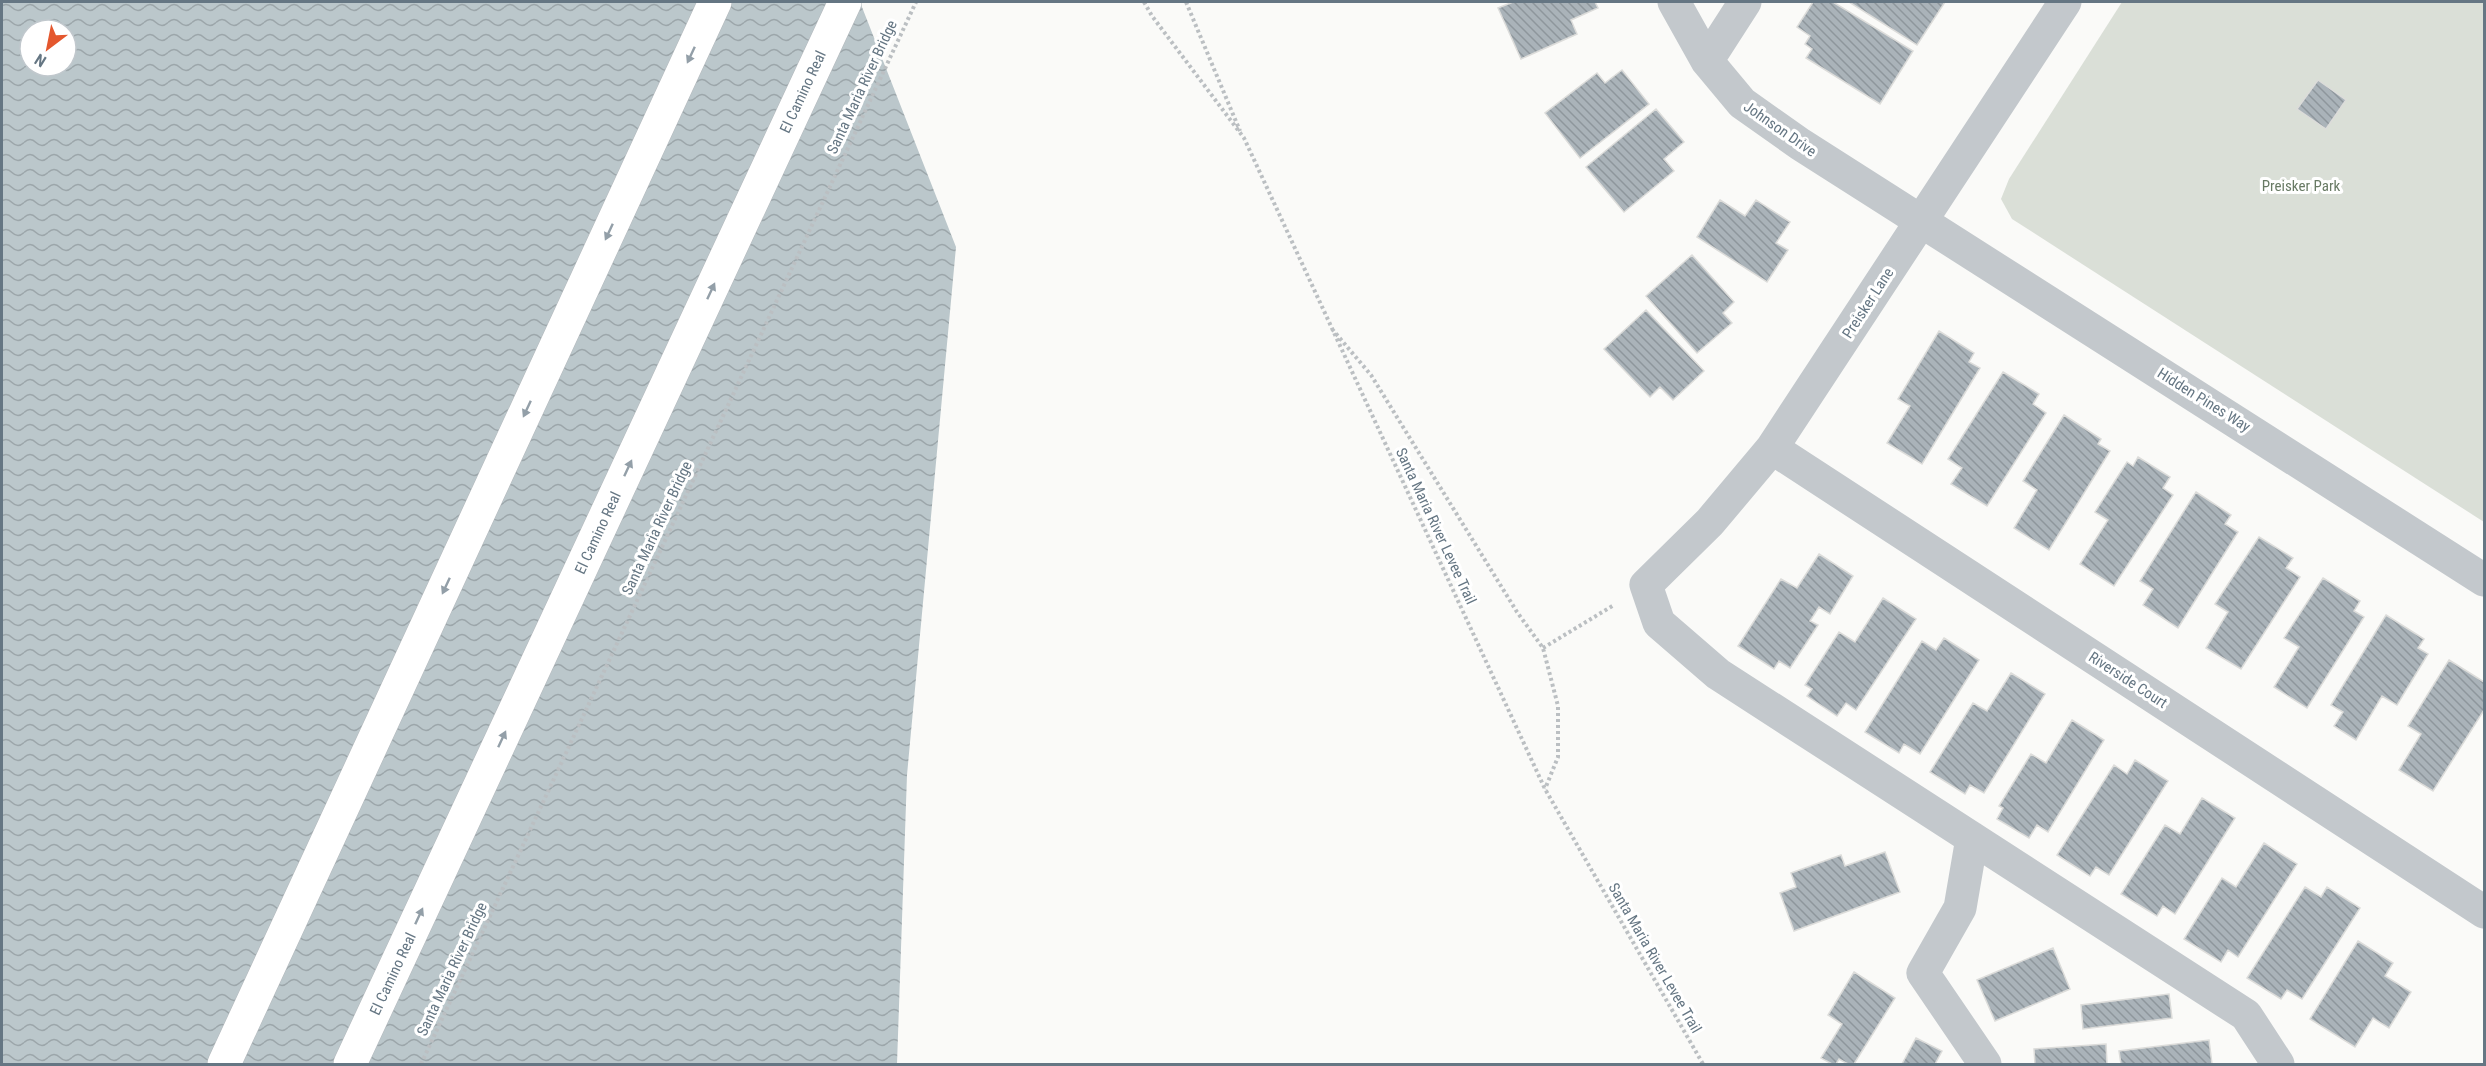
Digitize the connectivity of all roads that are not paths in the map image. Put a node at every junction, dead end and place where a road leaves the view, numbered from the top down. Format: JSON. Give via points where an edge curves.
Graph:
{"nodes":[{"id":1,"x":716,"y":2,"type":"edge"},
{"id":2,"x":845,"y":2,"type":"edge"},
{"id":3,"x":1674,"y":2,"type":"edge"},
{"id":4,"x":1745,"y":2,"type":"edge"},
{"id":5,"x":2065,"y":2,"type":"edge"},
{"id":6,"x":1707,"y":61,"type":"junction"},
{"id":7,"x":1921,"y":222,"type":"junction"},
{"id":8,"x":1772,"y":448,"type":"junction"},
{"id":9,"x":2484,"y":580,"type":"edge"},
{"id":10,"x":1972,"y":838,"type":"junction"},
{"id":11,"x":2484,"y":912,"type":"edge"},
{"id":12,"x":224,"y":1065,"type":"edge"},
{"id":13,"x":350,"y":1065,"type":"edge"},
{"id":14,"x":1985,"y":1065,"type":"edge"},
{"id":15,"x":2278,"y":1065,"type":"edge"}],
"edges":[{"from":1,"to":12,"type":"highway","one_way":true},
{"from":13,"to":2,"type":"highway","name":"El Camino Real","one_way":true},
{"from":3,"to":6,"type":"street","name":"Johnson Drive"},
{"from":4,"to":6,"type":"street"},
{"from":5,"to":7,"type":"street","name":"Preisker Lane"},
{"from":6,"to":7,"type":"street","name":"Johnson Drive","via":[[1742,103]]},
{"from":7,"to":8,"type":"street","name":"Preisker Lane"},
{"from":7,"to":9,"type":"street","name":"Hidden Pines Way"},
{"from":8,"to":10,"type":"street","name":"Preisker Lane","via":[[1710,522],[1647,585],[1659,623],[1718,674]]},
{"from":8,"to":11,"type":"street","name":"Riverside Court"},
{"from":10,"to":14,"type":"street","via":[[1960,908],[1923,974]]},
{"from":10,"to":15,"type":"street","via":[[2246,1015]]}]}
